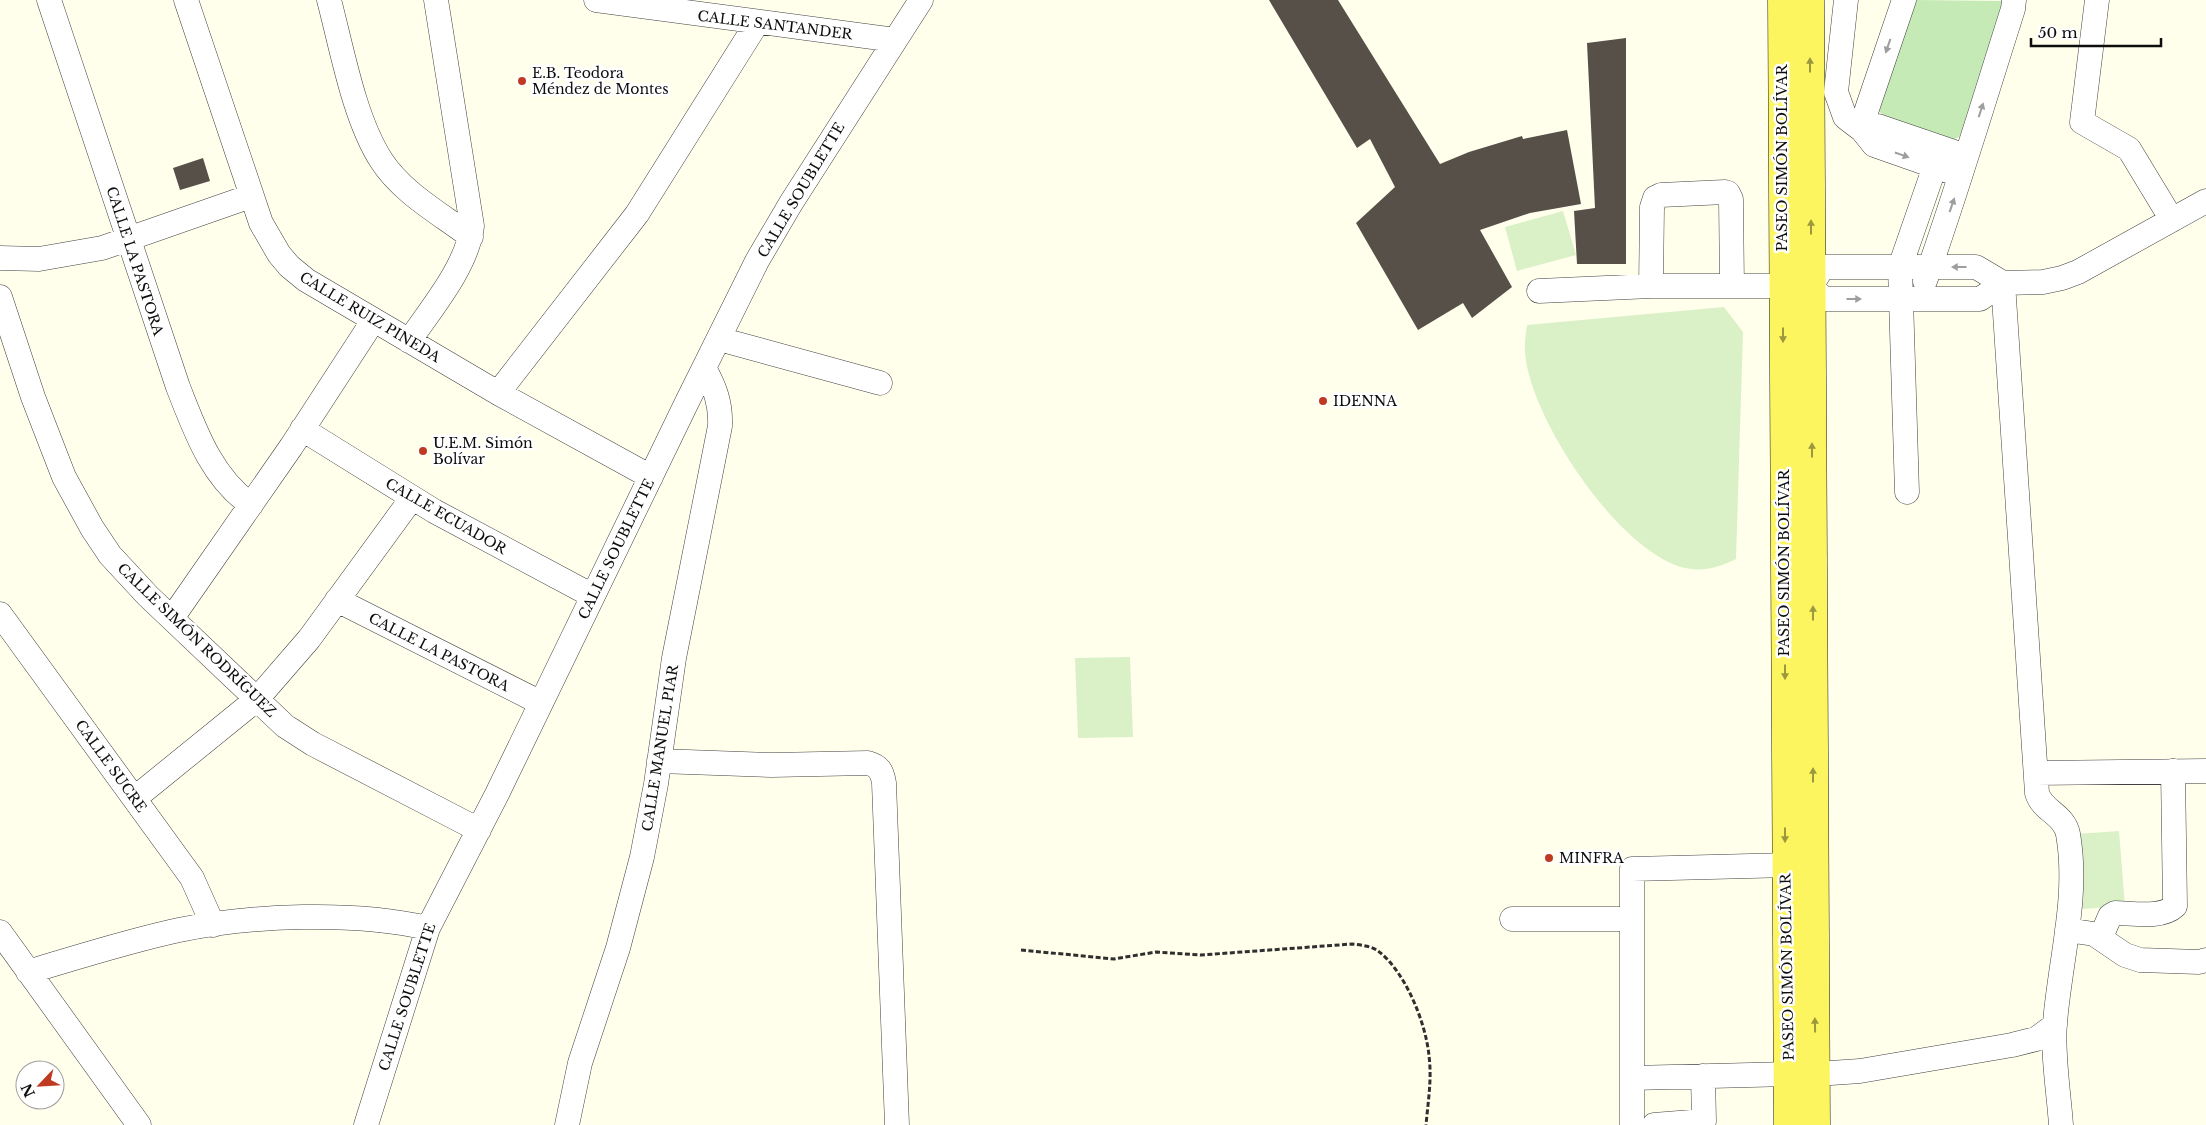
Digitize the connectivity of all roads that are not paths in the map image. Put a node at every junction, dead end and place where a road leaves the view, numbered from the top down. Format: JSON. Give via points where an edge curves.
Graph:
{"nodes":[{"id":1,"x":49,"y":0,"type":"edge"},
{"id":2,"x":186,"y":0,"type":"edge"},
{"id":3,"x":329,"y":0,"type":"edge"},
{"id":4,"x":436,"y":0,"type":"edge"},
{"id":5,"x":596,"y":0,"type":"edge"},
{"id":6,"x":921,"y":0,"type":"edge"},
{"id":7,"x":1782,"y":0,"type":"edge"},
{"id":8,"x":1810,"y":0,"type":"edge"},
{"id":9,"x":1846,"y":0,"type":"edge"},
{"id":10,"x":1904,"y":0,"type":"edge"},
{"id":11,"x":2014,"y":0,"type":"edge"},
{"id":12,"x":2097,"y":0,"type":"edge"},
{"id":13,"x":758,"y":23,"type":"junction"},
{"id":14,"x":895,"y":40,"type":"junction"},
{"id":15,"x":1862,"y":130,"type":"junction"},
{"id":16,"x":1934,"y":166,"type":"junction"},
{"id":17,"x":1963,"y":166,"type":"junction"},
{"id":18,"x":251,"y":196,"type":"junction"},
{"id":19,"x":2206,"y":201,"type":"edge"},
{"id":20,"x":2172,"y":220,"type":"junction"},
{"id":21,"x":471,"y":237,"type":"junction"},
{"id":22,"x":128,"y":240,"type":"junction"},
{"id":23,"x":0,"y":258,"type":"edge"},
{"id":24,"x":1900,"y":267,"type":"junction"},
{"id":25,"x":1930,"y":267,"type":"junction"},
{"id":26,"x":2003,"y":284,"type":"junction"},
{"id":27,"x":1651,"y":286,"type":"junction"},
{"id":28,"x":1732,"y":286,"type":"junction"},
{"id":29,"x":1782,"y":286,"type":"junction"},
{"id":30,"x":1811,"y":286,"type":"junction"},
{"id":31,"x":1539,"y":291,"type":"dead end"},
{"id":32,"x":0,"y":297,"type":"edge"},
{"id":33,"x":1910,"y":299,"type":"junction"},
{"id":34,"x":373,"y":320,"type":"junction"},
{"id":35,"x":719,"y":339,"type":"junction"},
{"id":36,"x":409,"y":341,"type":"junction"},
{"id":37,"x":704,"y":368,"type":"junction"},
{"id":38,"x":880,"y":383,"type":"dead end"},
{"id":39,"x":498,"y":393,"type":"junction"},
{"id":40,"x":302,"y":429,"type":"junction"},
{"id":41,"x":651,"y":477,"type":"junction"},
{"id":42,"x":1907,"y":492,"type":"dead end"},
{"id":43,"x":412,"y":498,"type":"junction"},
{"id":44,"x":251,"y":505,"type":"junction"},
{"id":45,"x":593,"y":596,"type":"junction"},
{"id":46,"x":337,"y":600,"type":"junction"},
{"id":47,"x":0,"y":614,"type":"edge"},
{"id":48,"x":172,"y":618,"type":"junction"},
{"id":49,"x":257,"y":699,"type":"junction"},
{"id":50,"x":541,"y":703,"type":"junction"},
{"id":51,"x":659,"y":761,"type":"junction"},
{"id":52,"x":2173,"y":771,"type":"junction"},
{"id":53,"x":2206,"y":771,"type":"edge"},
{"id":54,"x":2036,"y":773,"type":"junction"},
{"id":55,"x":135,"y":798,"type":"junction"},
{"id":56,"x":478,"y":830,"type":"junction"},
{"id":57,"x":1786,"y":865,"type":"junction"},
{"id":58,"x":1512,"y":919,"type":"dead end"},
{"id":59,"x":1632,"y":919,"type":"junction"},
{"id":60,"x":213,"y":925,"type":"junction"},
{"id":61,"x":428,"y":928,"type":"junction"},
{"id":62,"x":2067,"y":930,"type":"junction"},
{"id":63,"x":0,"y":932,"type":"edge"},
{"id":64,"x":2101,"y":936,"type":"junction"},
{"id":65,"x":2206,"y":960,"type":"edge"},
{"id":66,"x":28,"y":972,"type":"junction"},
{"id":67,"x":2055,"y":1025,"type":"junction"},
{"id":68,"x":1788,"y":1074,"type":"junction"},
{"id":69,"x":1816,"y":1074,"type":"junction"},
{"id":70,"x":1703,"y":1076,"type":"junction"},
{"id":71,"x":1632,"y":1078,"type":"junction"},
{"id":72,"x":139,"y":1125,"type":"edge"},
{"id":73,"x":366,"y":1125,"type":"edge"},
{"id":74,"x":567,"y":1125,"type":"edge"},
{"id":75,"x":897,"y":1125,"type":"edge"},
{"id":76,"x":1632,"y":1125,"type":"edge"},
{"id":77,"x":1654,"y":1125,"type":"edge"},
{"id":78,"x":1788,"y":1125,"type":"edge"},
{"id":79,"x":1816,"y":1125,"type":"edge"},
{"id":80,"x":2061,"y":1125,"type":"edge"}],
"edges":[{"from":1,"to":22,"type":"street","name":"CALLE LA PASTORA"},
{"from":2,"to":18,"type":"street","name":"CALLE RUIZ PINEDA"},
{"from":3,"to":21,"type":"street","via":[[360,112],[381,160],[404,186]]},
{"from":4,"to":21,"type":"street","via":[[468,197]]},
{"from":5,"to":13,"type":"street","name":"CALLE SANTANDER"},
{"from":6,"to":14,"type":"street","name":"CALLE SOUBLETTE"},
{"from":7,"to":29,"type":"main road","name":"PASEO SIMÓN BOLÍVAR"},
{"from":30,"to":8,"type":"main road","name":"PASEO SIMÓN BOLÍVAR","one_way":true},
{"from":9,"to":15,"type":"street","via":[[1836,92],[1845,117]]},
{"from":10,"to":15,"type":"street","one_way":true},
{"from":17,"to":11,"type":"street","one_way":true,"via":[[2014,9]]},
{"from":12,"to":20,"type":"street","via":[[2082,122],[2129,149]]},
{"from":13,"to":14,"type":"street","name":"CALLE SANTANDER"},
{"from":13,"to":39,"type":"street","via":[[637,214]]},
{"from":14,"to":35,"type":"street","name":"CALLE SOUBLETTE","via":[[791,203],[757,261]]},
{"from":15,"to":16,"type":"street","one_way":true,"via":[[1874,145]]},
{"from":15,"to":17,"type":"street","via":[[1878,126]]},
{"from":16,"to":17,"type":"street"},
{"from":16,"to":24,"type":"street"},
{"from":25,"to":17,"type":"street","one_way":true},
{"from":18,"to":22,"type":"street"},
{"from":18,"to":34,"type":"street","name":"CALLE RUIZ PINEDA","via":[[270,242],[289,266],[306,280]]},
{"from":19,"to":20,"type":"street"},
{"from":20,"to":26,"type":"street","via":[[2092,266],[2062,278]]},
{"from":21,"to":36,"type":"street","via":[[451,278]]},
{"from":22,"to":23,"type":"street","via":[[82,253],[39,259]]},
{"from":22,"to":44,"type":"street","name":"CALLE LA PASTORA","via":[[192,421],[223,479]]},
{"from":24,"to":25,"type":"street"},
{"from":24,"to":30,"type":"street","via":[[1823,267]]},
{"from":24,"to":33,"type":"street"},
{"from":26,"to":25,"type":"street","one_way":true,"via":[[1976,267]]},
{"from":25,"to":33,"type":"street"},
{"from":26,"to":33,"type":"street","via":[[1980,300]]},
{"from":26,"to":54,"type":"street"},
{"from":27,"to":28,"type":"street"},
{"from":27,"to":28,"type":"street","via":[[1652,207],[1655,198],[1725,192],[1731,200]]},
{"from":27,"to":31,"type":"street"},
{"from":28,"to":29,"type":"street"},
{"from":29,"to":30,"type":"main road"},
{"from":29,"to":57,"type":"main road","name":"PASEO SIMÓN BOLÍVAR","one_way":true},
{"from":30,"to":33,"type":"street","one_way":true,"via":[[1824,299]]},
{"from":69,"to":30,"type":"main road","name":"PASEO SIMÓN BOLÍVAR","one_way":true},
{"from":32,"to":48,"type":"street","name":"CALLE SIMÓN RODRÍGUEZ","via":[[33,397],[77,505],[110,555]]},
{"from":33,"to":42,"type":"street"},
{"from":34,"to":36,"type":"street","name":"CALLE RUIZ PINEDA"},
{"from":34,"to":40,"type":"street"},
{"from":35,"to":37,"type":"street","name":"CALLE SOUBLETTE"},
{"from":35,"to":38,"type":"street"},
{"from":36,"to":39,"type":"street","name":"CALLE RUIZ PINEDA"},
{"from":37,"to":41,"type":"street","name":"CALLE SOUBLETTE"},
{"from":37,"to":51,"type":"street","name":"CALLE MANUEL PIAR","via":[[715,387],[720,426],[674,658]]},
{"from":39,"to":41,"type":"street","name":"CALLE RUIZ PINEDA"},
{"from":40,"to":43,"type":"street","name":"CALLE ECUADOR"},
{"from":40,"to":44,"type":"street"},
{"from":41,"to":45,"type":"street","name":"CALLE SOUBLETTE"},
{"from":43,"to":45,"type":"street","name":"CALLE ECUADOR"},
{"from":43,"to":46,"type":"street"},
{"from":44,"to":48,"type":"street"},
{"from":45,"to":50,"type":"street","name":"CALLE SOUBLETTE"},
{"from":46,"to":49,"type":"street","via":[[286,668]]},
{"from":46,"to":50,"type":"street","name":"CALLE LA PASTORA"},
{"from":47,"to":55,"type":"street","name":"CALLE SUCRE"},
{"from":48,"to":49,"type":"street","name":"CALLE SIMÓN RODRÍGUEZ"},
{"from":49,"to":55,"type":"street"},
{"from":49,"to":56,"type":"street","name":"CALLE SIMÓN RODRÍGUEZ","via":[[285,726],[313,744]]},
{"from":50,"to":56,"type":"street","name":"CALLE SOUBLETTE"},
{"from":51,"to":74,"type":"street","name":"CALLE MANUEL PIAR","via":[[642,857],[618,948],[580,1063]]},
{"from":51,"to":75,"type":"street","via":[[772,765],[856,762],[875,765],[881,770]]},
{"from":52,"to":53,"type":"street"},
{"from":52,"to":54,"type":"street"},
{"from":52,"to":64,"type":"street","via":[[2177,902],[2159,913],[2115,913],[2110,916]]},
{"from":54,"to":62,"type":"street","via":[[2038,797],[2064,822],[2068,836],[2072,890]]},
{"from":55,"to":60,"type":"street","name":"CALLE SUCRE","via":[[192,878]]},
{"from":56,"to":61,"type":"street","name":"CALLE SOUBLETTE"},
{"from":57,"to":59,"type":"street","via":[[1632,869]]},
{"from":57,"to":68,"type":"main road","name":"PASEO SIMÓN BOLÍVAR"},
{"from":58,"to":59,"type":"street"},
{"from":59,"to":71,"type":"street"},
{"from":60,"to":61,"type":"street","via":[[271,919],[374,918]]},
{"from":60,"to":66,"type":"street","via":[[178,930]]},
{"from":61,"to":73,"type":"street","name":"CALLE SOUBLETTE"},
{"from":62,"to":64,"type":"street"},
{"from":62,"to":67,"type":"street"},
{"from":63,"to":66,"type":"street"},
{"from":64,"to":65,"type":"street","via":[[2125,955],[2140,960]]},
{"from":66,"to":72,"type":"street"},
{"from":67,"to":69,"type":"street","via":[[2036,1039],[2012,1045],[1860,1071]]},
{"from":67,"to":80,"type":"street"},
{"from":68,"to":69,"type":"main road"},
{"from":68,"to":70,"type":"street"},
{"from":68,"to":78,"type":"main road","name":"PASEO SIMÓN BOLÍVAR"},
{"from":69,"to":79,"type":"main road","name":"PASEO SIMÓN BOLÍVAR"},
{"from":70,"to":71,"type":"street"},
{"from":70,"to":77,"type":"street","via":[[1704,1121]]},
{"from":71,"to":76,"type":"street"}]}
